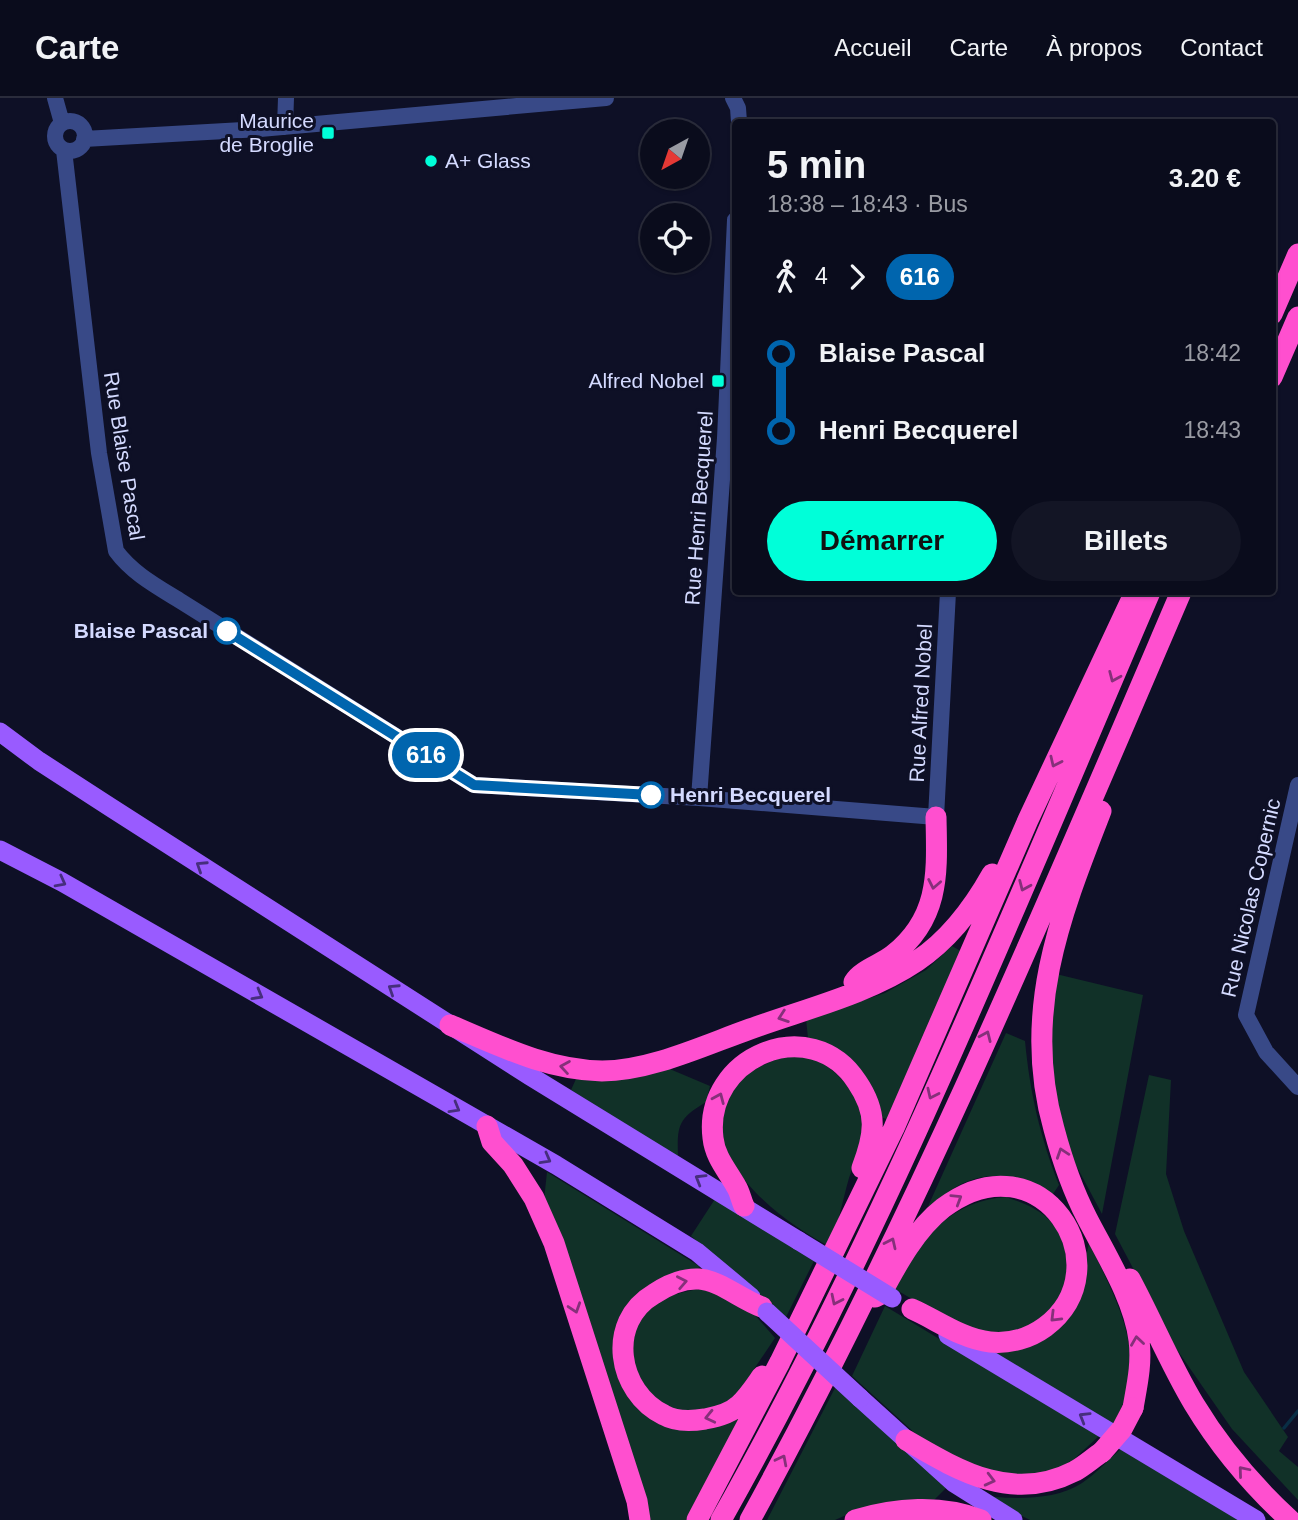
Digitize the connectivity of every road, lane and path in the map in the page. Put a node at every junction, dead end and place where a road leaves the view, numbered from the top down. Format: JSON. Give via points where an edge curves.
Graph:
{"nodes":[{"id":1,"x":55,"y":98,"type":"edge"},
{"id":2,"x":286,"y":98,"type":"edge"},
{"id":3,"x":606,"y":98,"type":"edge"},
{"id":4,"x":733,"y":98,"type":"edge"},
{"id":5,"x":739,"y":119,"type":"edge"},
{"id":6,"x":62,"y":123,"type":"junction"},
{"id":7,"x":285,"y":127,"type":"junction"},
{"id":8,"x":84,"y":139,"type":"junction"},
{"id":9,"x":64,"y":150,"type":"junction"},
{"id":10,"x":1298,"y":254,"type":"edge"},
{"id":11,"x":1276,"y":305,"type":"edge"},
{"id":12,"x":1298,"y":317,"type":"edge"},
{"id":13,"x":732,"y":351,"type":"edge"},
{"id":14,"x":1276,"y":368,"type":"edge"},
{"id":15,"x":730,"y":438,"type":"edge"},
{"id":16,"x":948,"y":595,"type":"edge"},
{"id":17,"x":1134,"y":595,"type":"edge"},
{"id":18,"x":1149,"y":595,"type":"edge"},
{"id":19,"x":1180,"y":595,"type":"edge"},
{"id":20,"x":1159,"y":643,"type":"junction"},
{"id":21,"x":0,"y":732,"type":"edge"},
{"id":22,"x":1298,"y":785,"type":"edge"},
{"id":23,"x":699,"y":798,"type":"junction"},
{"id":24,"x":936,"y":817,"type":"junction"},
{"id":25,"x":1028,"y":820,"type":"junction"},
{"id":26,"x":0,"y":850,"type":"edge"},
{"id":27,"x":848,"y":994,"type":"junction"},
{"id":28,"x":450,"y":1025,"type":"junction"},
{"id":29,"x":1298,"y":1087,"type":"edge"},
{"id":30,"x":487,"y":1126,"type":"junction"},
{"id":31,"x":862,"y":1193,"type":"junction"},
{"id":32,"x":744,"y":1206,"type":"junction"},
{"id":33,"x":1086,"y":1216,"type":"junction"},
{"id":34,"x":861,"y":1304,"type":"junction"},
{"id":35,"x":912,"y":1309,"type":"junction"},
{"id":36,"x":764,"y":1310,"type":"junction"},
{"id":37,"x":780,"y":1362,"type":"junction"},
{"id":38,"x":906,"y":1440,"type":"junction"},
{"id":39,"x":640,"y":1520,"type":"edge"},
{"id":40,"x":697,"y":1520,"type":"edge"},
{"id":41,"x":721,"y":1520,"type":"edge"},
{"id":42,"x":750,"y":1520,"type":"edge"},
{"id":43,"x":855,"y":1520,"type":"edge"},
{"id":44,"x":981,"y":1520,"type":"edge"},
{"id":45,"x":1013,"y":1520,"type":"edge"},
{"id":46,"x":1256,"y":1520,"type":"edge"},
{"id":47,"x":1290,"y":1520,"type":"edge"}],
"edges":[{"from":1,"to":6,"type":"street"},
{"from":2,"to":7,"type":"street"},
{"from":3,"to":7,"type":"street"},
{"from":4,"to":5,"type":"street"},
{"from":6,"to":8,"type":"street","via":[[76,122]]},
{"from":6,"to":9,"type":"street","via":[[54,134]]},
{"from":7,"to":8,"type":"street"},
{"from":8,"to":9,"type":"street","via":[[77,149]]},
{"from":9,"to":23,"type":"street","name":"Rue Blaise Pascal","via":[[99,453],[116,551],[125,564],[474,785]]},
{"from":10,"to":11,"type":"highway"},
{"from":12,"to":14,"type":"highway"},
{"from":13,"to":15,"type":"street","name":"Rue Henri Becquerel"},
{"from":15,"to":23,"type":"street","name":"Rue Henri Becquerel"},
{"from":16,"to":24,"type":"street","name":"Rue Alfred Nobel"},
{"from":17,"to":25,"type":"highway","one_way":true},
{"from":18,"to":41,"type":"highway","one_way":true,"via":[[949,1058],[838,1295]]},
{"from":19,"to":20,"type":"highway"},
{"from":33,"to":20,"type":"highway","one_way":true,"via":[[1053,1128],[1041,1069],[1043,1008],[1065,902],[1162,664]]},
{"from":34,"to":20,"type":"highway","one_way":true,"via":[[975,1061]]},
{"from":28,"to":21,"type":"main road","one_way":true},
{"from":22,"to":29,"type":"street","name":"Rue Nicolas Copernic","via":[[1246,1015],[1266,1052]]},
{"from":23,"to":24,"type":"street","name":"Rue Blaise Pascal"},
{"from":24,"to":27,"type":"highway","one_way":true,"via":[[937,876],[927,912],[908,943],[858,976]]},
{"from":25,"to":27,"type":"highway","via":[[1009,840],[974,907],[951,934],[917,962]]},
{"from":25,"to":31,"type":"highway"},
{"from":26,"to":30,"type":"main road","one_way":true},
{"from":27,"to":28,"type":"highway","one_way":true,"via":[[648,1065],[604,1071],[541,1063]]},
{"from":32,"to":28,"type":"main road","one_way":true},
{"from":30,"to":36,"type":"main road","one_way":true,"via":[[698,1252]]},
{"from":30,"to":39,"type":"highway","one_way":true,"via":[[492,1142],[534,1198],[554,1243]]},
{"from":32,"to":31,"type":"highway","one_way":true,"via":[[713,1141],[712,1119],[730,1076],[751,1058],[779,1048],[804,1047],[828,1054],[850,1071],[866,1094],[873,1118],[872,1144],[858,1178]]},
{"from":31,"to":37,"type":"highway"},
{"from":32,"to":35,"type":"main road","bridge":true},
{"from":38,"to":33,"type":"highway","one_way":true,"bridge":true,"via":[[962,1472],[1013,1485],[1045,1482],[1076,1470],[1102,1452],[1122,1429],[1133,1408],[1140,1373],[1139,1338],[1125,1294]]},
{"from":47,"to":33,"type":"highway","one_way":true,"via":[[1240,1468],[1194,1404],[1102,1228]]},
{"from":34,"to":35,"type":"highway","one_way":true,"via":[[881,1294],[926,1225],[972,1190],[999,1185],[1023,1188],[1038,1195],[1068,1229],[1076,1256],[1073,1292],[1059,1314],[1037,1333],[993,1343],[967,1336]]},
{"from":42,"to":34,"type":"highway","one_way":true},
{"from":46,"to":35,"type":"main road","one_way":true,"via":[[946,1334]]},
{"from":37,"to":36,"type":"highway","one_way":true,"via":[[765,1371],[737,1407],[714,1418],[689,1421],[665,1416],[643,1401],[627,1376],[621,1348],[628,1320],[646,1298],[669,1285],[699,1279]]},
{"from":36,"to":38,"type":"main road","bridge":true},
{"from":37,"to":40,"type":"highway"},
{"from":38,"to":45,"type":"main road","via":[[954,1483]]},
{"from":43,"to":44,"type":"highway","via":[[919,1509]]}]}
